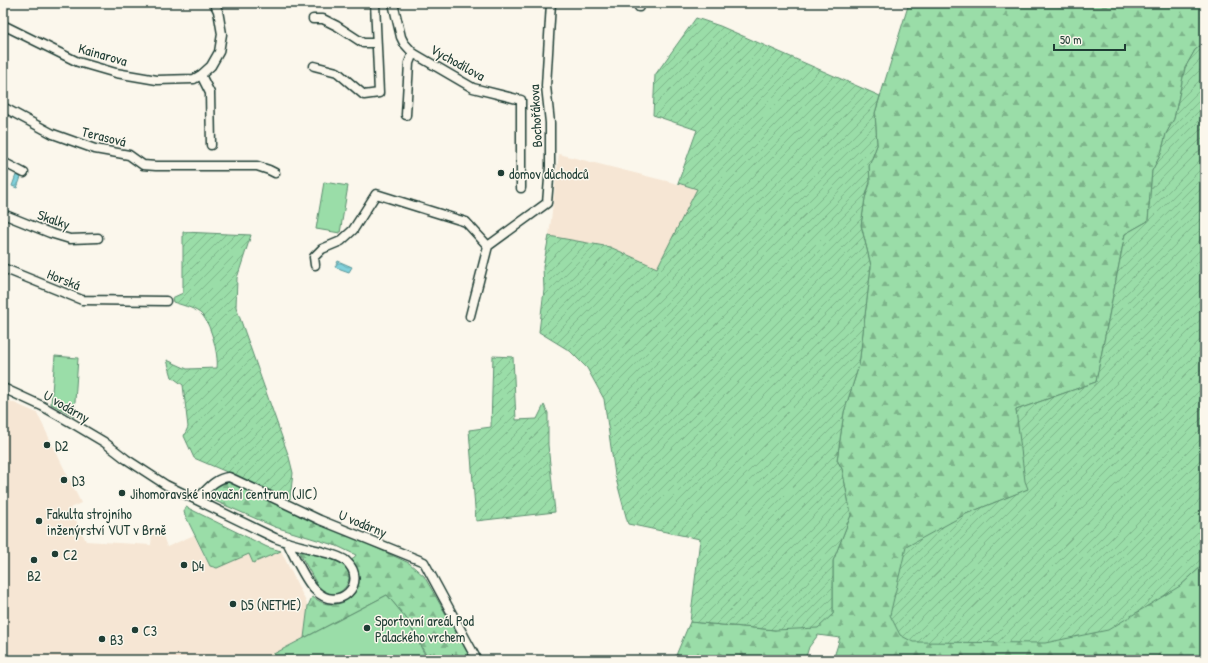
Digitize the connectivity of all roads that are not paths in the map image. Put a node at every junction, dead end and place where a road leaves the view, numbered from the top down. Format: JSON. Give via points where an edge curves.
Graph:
{"nodes":[{"id":1,"x":214,"y":3,"type":"edge"},
{"id":2,"x":375,"y":3,"type":"edge"},
{"id":3,"x":393,"y":3,"type":"edge"},
{"id":4,"x":551,"y":3,"type":"edge"},
{"id":5,"x":313,"y":19,"type":"dead end"},
{"id":6,"x":3,"y":25,"type":"edge"},
{"id":7,"x":376,"y":43,"type":"junction"},
{"id":8,"x":413,"y":53,"type":"junction"},
{"id":9,"x":314,"y":66,"type":"dead end"},
{"id":10,"x":201,"y":75,"type":"junction"},
{"id":11,"x":3,"y":107,"type":"edge"},
{"id":12,"x":406,"y":115,"type":"dead end"},
{"id":13,"x":211,"y":145,"type":"dead end"},
{"id":14,"x":3,"y":162,"type":"edge"},
{"id":15,"x":24,"y":173,"type":"dead end"},
{"id":16,"x":276,"y":173,"type":"dead end"},
{"id":17,"x":521,"y":188,"type":"dead end"},
{"id":18,"x":3,"y":214,"type":"edge"},
{"id":19,"x":98,"y":238,"type":"dead end"},
{"id":20,"x":488,"y":246,"type":"junction"},
{"id":21,"x":315,"y":266,"type":"dead end"},
{"id":22,"x":3,"y":268,"type":"edge"},
{"id":23,"x":166,"y":301,"type":"dead end"},
{"id":24,"x":470,"y":316,"type":"dead end"},
{"id":25,"x":3,"y":388,"type":"edge"},
{"id":26,"x":197,"y":499,"type":"junction"},
{"id":27,"x":287,"y":542,"type":"junction"},
{"id":28,"x":476,"y":660,"type":"edge"}],
"edges":[{"from":1,"to":10,"type":"street","via":[[222,34],[219,52],[211,66]]},
{"from":2,"to":7,"type":"street"},
{"from":3,"to":8,"type":"street","name":"Vychodilova","via":[[401,37]]},
{"from":4,"to":20,"type":"street","name":"Bochořákova","via":[[546,86],[550,123],[547,203]]},
{"from":5,"to":7,"type":"street","via":[[323,19],[363,43]]},
{"from":6,"to":10,"type":"street","name":"Kainarova","via":[[78,62],[116,73],[157,80],[194,79]]},
{"from":7,"to":9,"type":"street","via":[[379,93],[364,95],[337,72]]},
{"from":8,"to":12,"type":"street","name":"Vychodilova","via":[[409,63]]},
{"from":8,"to":17,"type":"street","name":"Vychodilova","via":[[472,88],[522,100]]},
{"from":10,"to":13,"type":"street","via":[[210,93]]},
{"from":11,"to":16,"type":"street","name":"Terasová","via":[[54,134],[95,149],[130,155],[143,164],[257,166]]},
{"from":14,"to":15,"type":"street"},
{"from":18,"to":19,"type":"street","name":"Skalky","via":[[70,239]]},
{"from":20,"to":21,"type":"street","via":[[466,222],[376,194],[353,230],[341,241],[322,249],[314,257]]},
{"from":20,"to":24,"type":"street"},
{"from":22,"to":23,"type":"street","name":"Horská","via":[[82,300]]},
{"from":25,"to":26,"type":"street","name":"U vodárny","via":[[42,406],[104,442],[166,485]]},
{"from":26,"to":27,"type":"street","name":"U vodárny"},
{"from":26,"to":28,"type":"street","name":"U vodárny","via":[[217,480],[228,477],[320,520],[424,562]]},
{"from":27,"to":27,"type":"street","name":"U vodárny","via":[[314,590],[324,597],[335,599],[345,596],[353,588],[354,576],[346,561]]}]}
